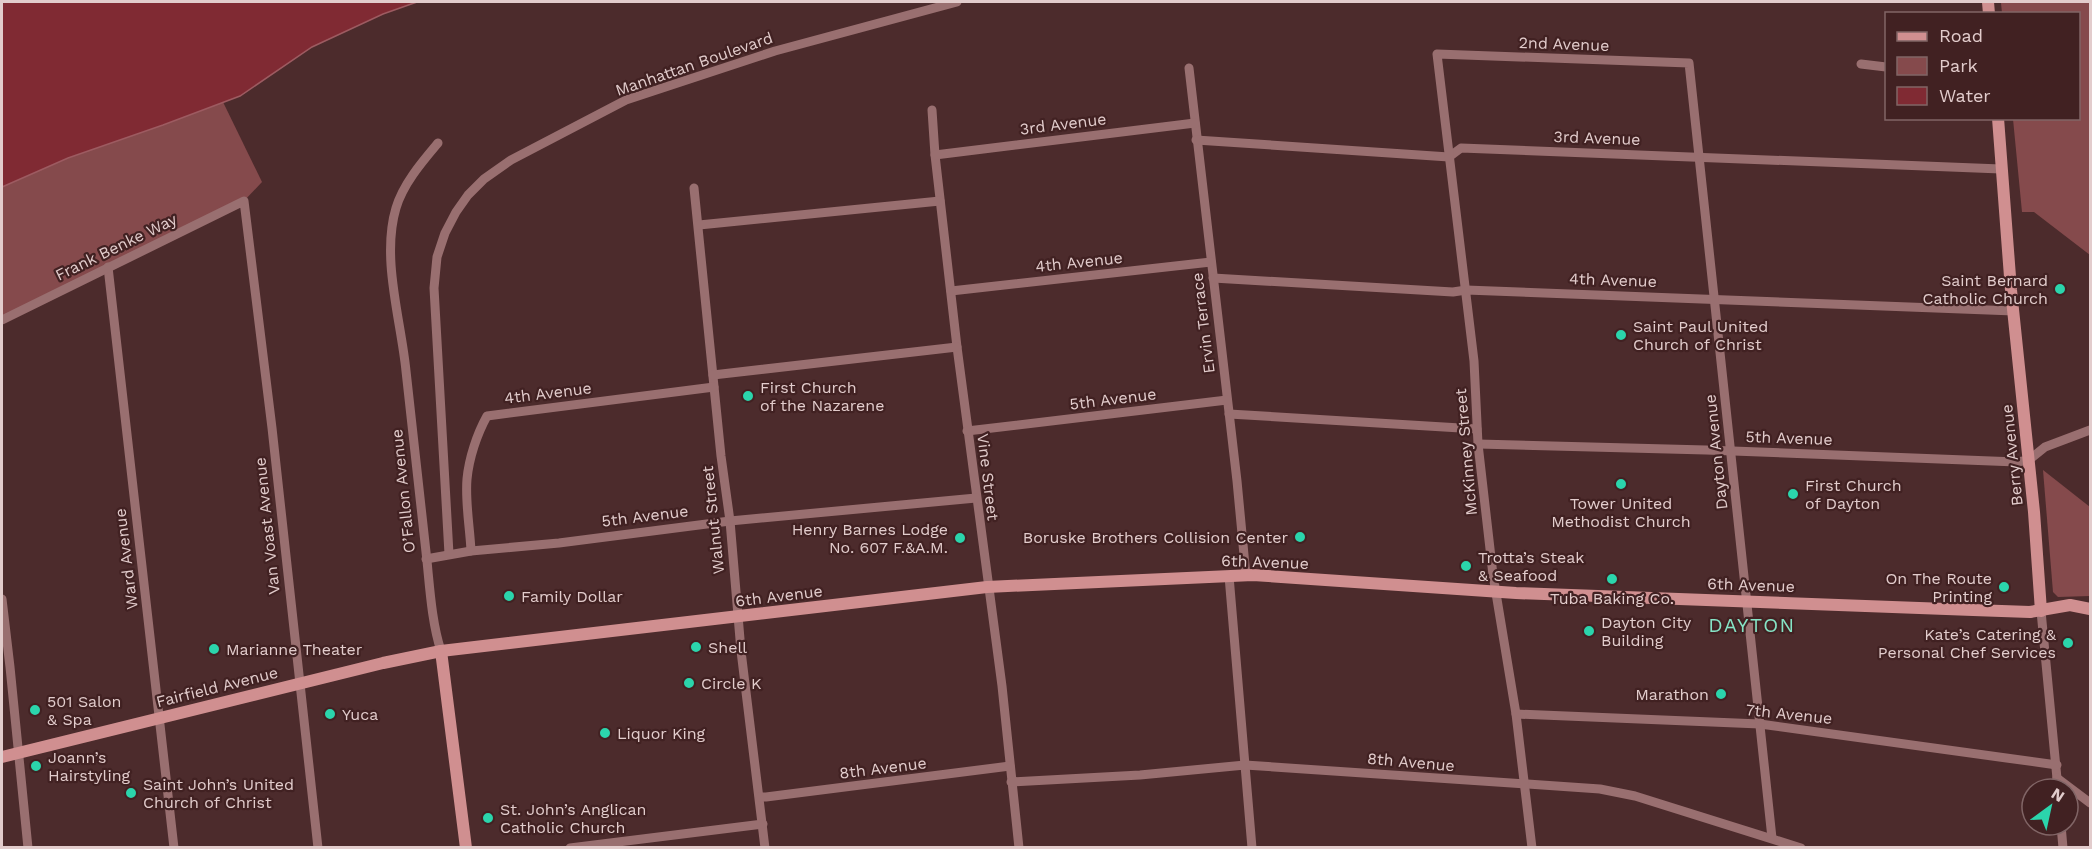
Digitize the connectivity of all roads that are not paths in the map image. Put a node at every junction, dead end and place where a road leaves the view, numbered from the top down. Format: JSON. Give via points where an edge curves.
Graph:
{"nodes":[{"id":1,"x":957,"y":2,"type":"edge"},
{"id":2,"x":1437,"y":54,"type":"joint"},
{"id":3,"x":1689,"y":63,"type":"joint"},
{"id":4,"x":1861,"y":64,"type":"dead end"},
{"id":5,"x":1885,"y":67,"type":"edge"},
{"id":6,"x":1189,"y":68,"type":"dead end"},
{"id":7,"x":932,"y":110,"type":"dead end"},
{"id":8,"x":1998,"y":120,"type":"edge"},
{"id":9,"x":1195,"y":123,"type":"junction"},
{"id":10,"x":1196,"y":140,"type":"junction"},
{"id":11,"x":438,"y":143,"type":"dead end"},
{"id":12,"x":935,"y":155,"type":"junction"},
{"id":13,"x":1449,"y":157,"type":"junction"},
{"id":14,"x":1699,"y":157,"type":"junction"},
{"id":15,"x":2001,"y":169,"type":"junction"},
{"id":16,"x":694,"y":188,"type":"dead end"},
{"id":17,"x":244,"y":201,"type":"joint"},
{"id":18,"x":940,"y":201,"type":"junction"},
{"id":19,"x":699,"y":225,"type":"junction"},
{"id":20,"x":1211,"y":262,"type":"junction"},
{"id":21,"x":108,"y":267,"type":"junction"},
{"id":22,"x":1213,"y":278,"type":"junction"},
{"id":23,"x":951,"y":291,"type":"junction"},
{"id":24,"x":1466,"y":291,"type":"junction"},
{"id":25,"x":1714,"y":299,"type":"junction"},
{"id":26,"x":2014,"y":311,"type":"junction"},
{"id":27,"x":2,"y":320,"type":"edge"},
{"id":28,"x":957,"y":347,"type":"junction"},
{"id":29,"x":713,"y":375,"type":"junction"},
{"id":30,"x":714,"y":387,"type":"junction"},
{"id":31,"x":1227,"y":400,"type":"junction"},
{"id":32,"x":1229,"y":414,"type":"junction"},
{"id":33,"x":1477,"y":429,"type":"junction"},
{"id":34,"x":2091,"y":430,"type":"edge"},
{"id":35,"x":968,"y":431,"type":"junction"},
{"id":36,"x":1478,"y":444,"type":"junction"},
{"id":37,"x":1731,"y":451,"type":"junction"},
{"id":38,"x":2029,"y":460,"type":"junction"},
{"id":39,"x":976,"y":498,"type":"junction"},
{"id":40,"x":730,"y":521,"type":"junction"},
{"id":41,"x":471,"y":551,"type":"junction"},
{"id":42,"x":449,"y":554,"type":"junction"},
{"id":43,"x":426,"y":559,"type":"junction"},
{"id":44,"x":1229,"y":576,"type":"junction"},
{"id":45,"x":1246,"y":576,"type":"junction"},
{"id":46,"x":987,"y":587,"type":"junction"},
{"id":47,"x":1496,"y":591,"type":"junction"},
{"id":48,"x":2,"y":599,"type":"edge"},
{"id":49,"x":1747,"y":601,"type":"junction"},
{"id":50,"x":2091,"y":609,"type":"edge"},
{"id":51,"x":2041,"y":611,"type":"junction"},
{"id":52,"x":739,"y":618,"type":"junction"},
{"id":53,"x":441,"y":651,"type":"junction"},
{"id":54,"x":300,"y":684,"type":"junction"},
{"id":55,"x":1516,"y":714,"type":"junction"},
{"id":56,"x":159,"y":719,"type":"junction"},
{"id":57,"x":1760,"y":723,"type":"junction"},
{"id":58,"x":17,"y":753,"type":"junction"},
{"id":59,"x":2,"y":757,"type":"edge"},
{"id":60,"x":1245,"y":765,"type":"junction"},
{"id":61,"x":2057,"y":765,"type":"junction"},
{"id":62,"x":1010,"y":766,"type":"junction"},
{"id":63,"x":2057,"y":777,"type":"edge"},
{"id":64,"x":1011,"y":782,"type":"junction"},
{"id":65,"x":1525,"y":785,"type":"junction"},
{"id":66,"x":759,"y":796,"type":"junction"},
{"id":67,"x":763,"y":824,"type":"junction"},
{"id":68,"x":1772,"y":838,"type":"junction"},
{"id":69,"x":620,"y":845,"type":"edge"},
{"id":70,"x":28,"y":848,"type":"edge"},
{"id":71,"x":174,"y":848,"type":"edge"},
{"id":72,"x":318,"y":848,"type":"edge"},
{"id":73,"x":466,"y":848,"type":"edge"},
{"id":74,"x":570,"y":848,"type":"edge"},
{"id":75,"x":765,"y":848,"type":"edge"},
{"id":76,"x":1019,"y":848,"type":"edge"},
{"id":77,"x":1252,"y":848,"type":"edge"},
{"id":78,"x":1532,"y":848,"type":"edge"},
{"id":79,"x":1801,"y":848,"type":"edge"}],
"edges":[{"from":1,"to":42,"type":"street","name":"Manhattan Boulevard","via":[[775,51],[626,100],[511,160],[468,195],[445,233],[437,257],[434,288]]},
{"from":2,"to":3,"type":"street","name":"2nd Avenue"},
{"from":2,"to":13,"type":"street","name":"McKinney Street"},
{"from":3,"to":14,"type":"street","name":"Dayton Avenue"},
{"from":4,"to":5,"type":"street"},
{"from":6,"to":9,"type":"street","name":"Ervin Terrace"},
{"from":7,"to":12,"type":"street","name":"Vine Street"},
{"from":8,"to":15,"type":"main road","name":"Berry Avenue"},
{"from":9,"to":10,"type":"street","name":"Ervin Terrace"},
{"from":9,"to":12,"type":"street","name":"3rd Avenue"},
{"from":10,"to":13,"type":"street","name":"3rd Avenue"},
{"from":10,"to":20,"type":"street","name":"Ervin Terrace"},
{"from":11,"to":43,"type":"street","name":"O’Fallon Avenue","via":[[400,197],[391,244]]},
{"from":12,"to":18,"type":"street","name":"Vine Street"},
{"from":13,"to":14,"type":"street","name":"3rd Avenue","via":[[1461,148]]},
{"from":13,"to":24,"type":"street","name":"McKinney Street"},
{"from":14,"to":15,"type":"street","name":"3rd Avenue"},
{"from":14,"to":25,"type":"street","name":"Dayton Avenue"},
{"from":15,"to":26,"type":"main road","name":"Berry Avenue"},
{"from":16,"to":19,"type":"street","name":"Walnut Street"},
{"from":17,"to":21,"type":"street","name":"Frank Benke Way"},
{"from":17,"to":54,"type":"street","name":"Van Voast Avenue"},
{"from":18,"to":19,"type":"street"},
{"from":18,"to":23,"type":"street","name":"Vine Street"},
{"from":19,"to":29,"type":"street","name":"Walnut Street"},
{"from":20,"to":22,"type":"street","name":"Ervin Terrace"},
{"from":20,"to":23,"type":"street","name":"4th Avenue"},
{"from":21,"to":27,"type":"street","name":"Frank Benke Way"},
{"from":21,"to":56,"type":"street","name":"Ward Avenue"},
{"from":22,"to":24,"type":"street","name":"4th Avenue"},
{"from":22,"to":31,"type":"street","name":"Ervin Terrace"},
{"from":23,"to":28,"type":"street","name":"Vine Street"},
{"from":24,"to":25,"type":"street","name":"4th Avenue"},
{"from":24,"to":33,"type":"street","name":"McKinney Street"},
{"from":25,"to":26,"type":"street","name":"4th Avenue"},
{"from":25,"to":37,"type":"street","name":"Dayton Avenue"},
{"from":26,"to":38,"type":"main road","name":"Berry Avenue"},
{"from":28,"to":29,"type":"street"},
{"from":28,"to":35,"type":"street","name":"Vine Street"},
{"from":29,"to":30,"type":"street","name":"Walnut Street"},
{"from":30,"to":40,"type":"street","name":"Walnut Street"},
{"from":30,"to":41,"type":"street","name":"4th Avenue","via":[[487,416],[467,480]]},
{"from":31,"to":32,"type":"street","name":"Ervin Terrace"},
{"from":31,"to":35,"type":"street","name":"5th Avenue"},
{"from":32,"to":33,"type":"street"},
{"from":32,"to":45,"type":"street","name":"Ervin Terrace"},
{"from":33,"to":36,"type":"street","name":"McKinney Street"},
{"from":34,"to":38,"type":"street","via":[[2044,447]]},
{"from":35,"to":39,"type":"street","name":"Vine Street"},
{"from":36,"to":37,"type":"street","name":"5th Avenue"},
{"from":36,"to":47,"type":"street","name":"McKinney Street"},
{"from":37,"to":38,"type":"street","name":"5th Avenue"},
{"from":37,"to":49,"type":"street","name":"Dayton Avenue"},
{"from":38,"to":51,"type":"main road","name":"Berry Avenue"},
{"from":39,"to":40,"type":"street","name":"5th Avenue"},
{"from":39,"to":46,"type":"street","name":"Vine Street"},
{"from":40,"to":41,"type":"street","name":"5th Avenue"},
{"from":40,"to":52,"type":"street","name":"Walnut Street"},
{"from":41,"to":42,"type":"street","name":"5th Avenue"},
{"from":42,"to":43,"type":"street","name":"5th Avenue"},
{"from":43,"to":53,"type":"street","name":"O’Fallon Avenue"},
{"from":44,"to":45,"type":"main road","name":"6th Avenue"},
{"from":44,"to":46,"type":"main road","name":"6th Avenue"},
{"from":44,"to":60,"type":"street"},
{"from":45,"to":47,"type":"main road","name":"6th Avenue"},
{"from":46,"to":52,"type":"main road","name":"6th Avenue"},
{"from":46,"to":62,"type":"street","name":"Vine Street"},
{"from":47,"to":49,"type":"main road","name":"6th Avenue"},
{"from":47,"to":55,"type":"street","name":"McKinney Street"},
{"from":48,"to":58,"type":"street"},
{"from":49,"to":51,"type":"main road","name":"6th Avenue"},
{"from":49,"to":57,"type":"street","name":"Dayton Avenue"},
{"from":50,"to":51,"type":"main road","name":"6th Avenue","via":[[2070,605]]},
{"from":51,"to":61,"type":"street","name":"Berry Avenue"},
{"from":52,"to":53,"type":"main road","name":"6th Avenue"},
{"from":52,"to":66,"type":"street","name":"Walnut Street"},
{"from":53,"to":54,"type":"main road","name":"Fairfield Avenue"},
{"from":53,"to":73,"type":"main road","name":"O’Fallon Avenue"},
{"from":54,"to":56,"type":"main road","name":"Fairfield Avenue"},
{"from":54,"to":72,"type":"street","name":"Van Voast Avenue"},
{"from":55,"to":57,"type":"street","name":"7th Avenue"},
{"from":55,"to":65,"type":"street","name":"McKinney Street"},
{"from":56,"to":58,"type":"main road","name":"Fairfield Avenue"},
{"from":56,"to":71,"type":"street","name":"Ward Avenue"},
{"from":57,"to":61,"type":"street","name":"7th Avenue"},
{"from":57,"to":68,"type":"street","name":"Dayton Avenue"},
{"from":58,"to":59,"type":"main road","name":"Fairfield Avenue"},
{"from":58,"to":70,"type":"street"},
{"from":60,"to":64,"type":"street","name":"8th Avenue"},
{"from":60,"to":65,"type":"street","name":"8th Avenue"},
{"from":60,"to":77,"type":"street"},
{"from":61,"to":63,"type":"street","name":"Berry Avenue"},
{"from":62,"to":64,"type":"street","name":"Vine Street"},
{"from":62,"to":66,"type":"street","name":"8th Avenue"},
{"from":64,"to":76,"type":"street","name":"Vine Street"},
{"from":65,"to":68,"type":"street","name":"8th Avenue","via":[[1616,791]]},
{"from":65,"to":78,"type":"street","name":"McKinney Street"},
{"from":66,"to":67,"type":"street","name":"Walnut Street"},
{"from":67,"to":69,"type":"street"},
{"from":67,"to":75,"type":"street","name":"Walnut Street"},
{"from":68,"to":79,"type":"street","name":"8th Avenue"},
{"from":69,"to":74,"type":"street"}]}
